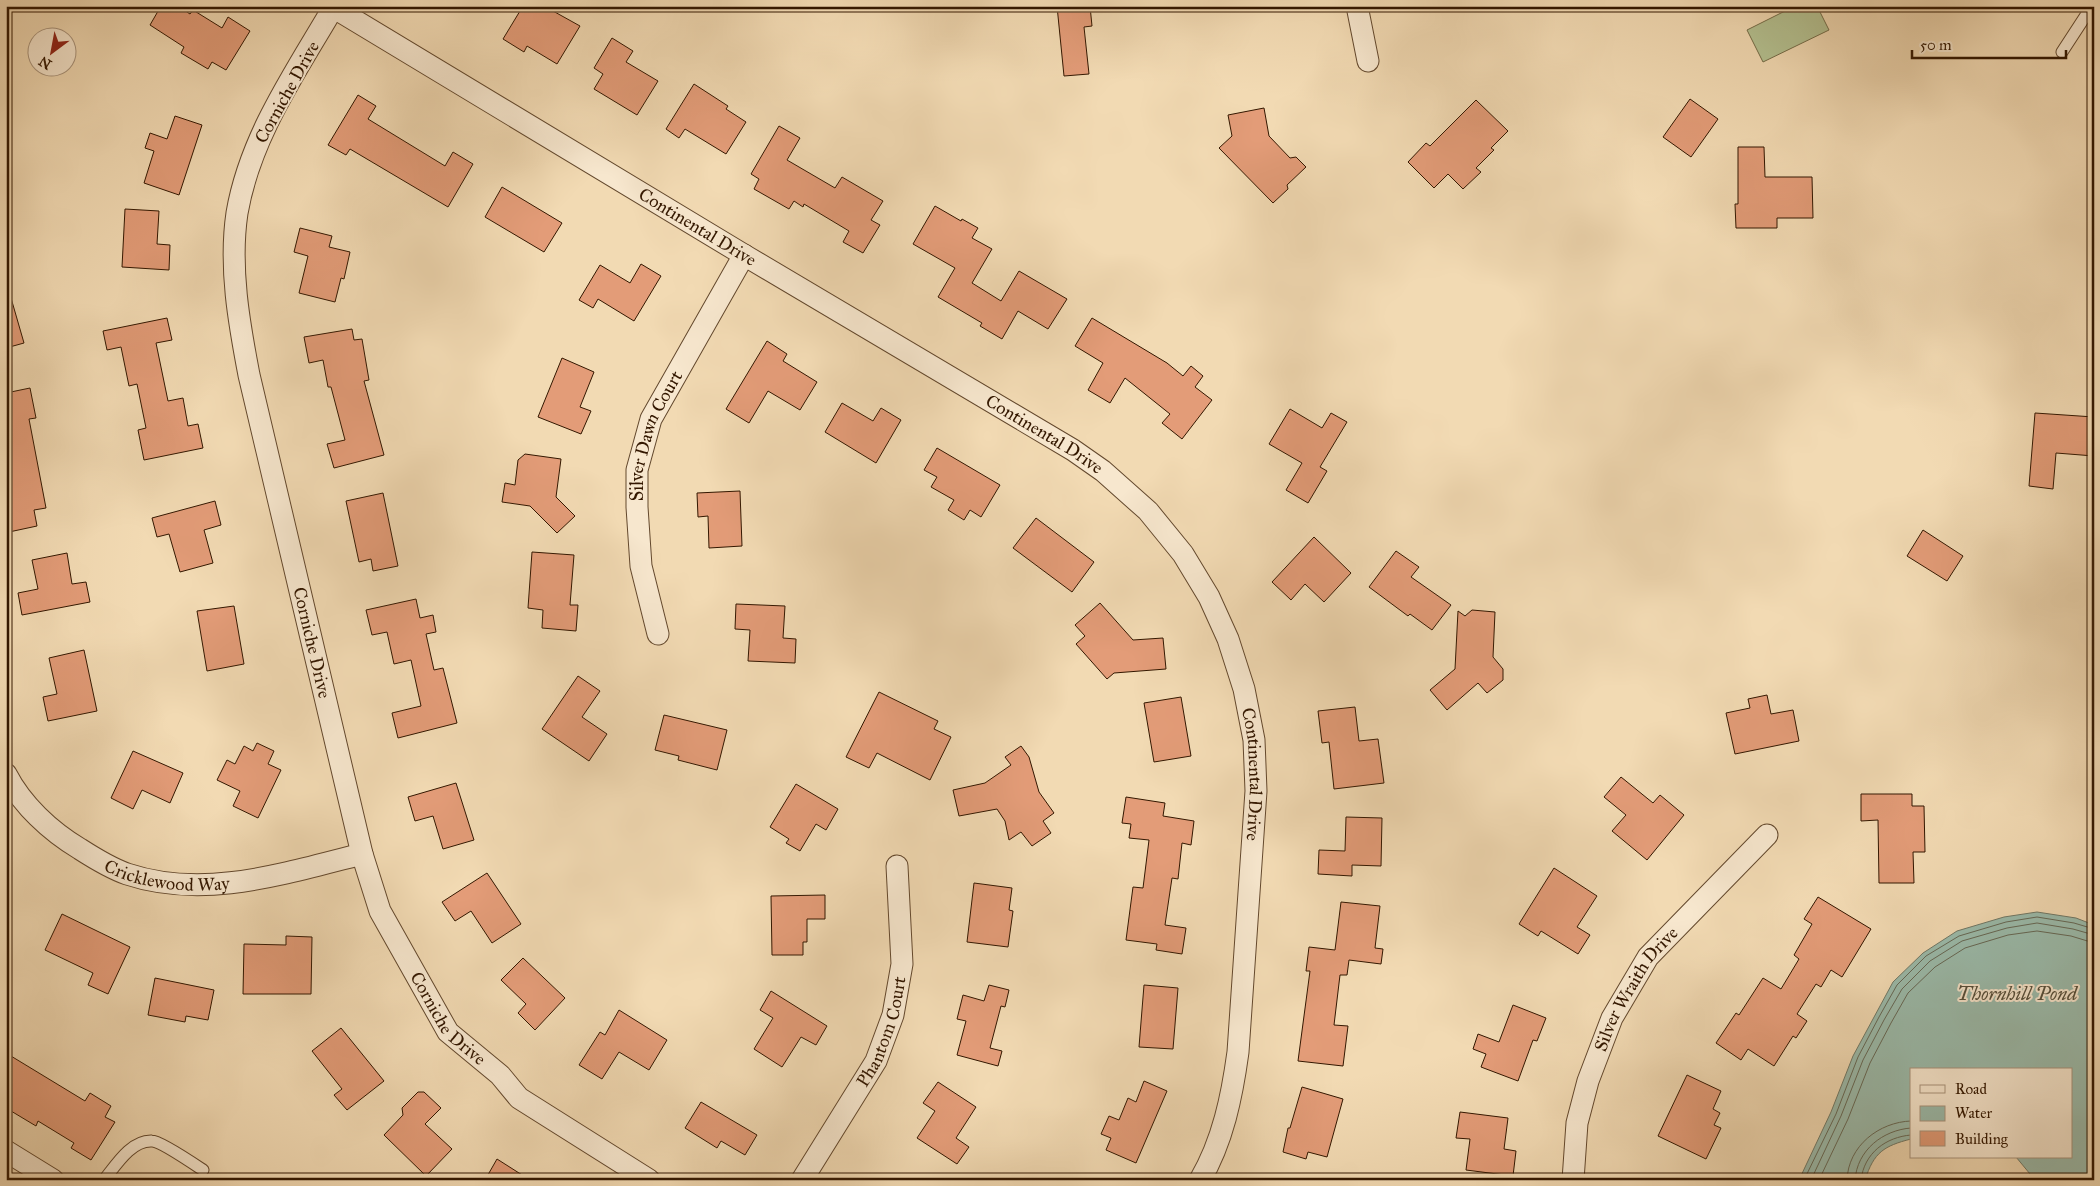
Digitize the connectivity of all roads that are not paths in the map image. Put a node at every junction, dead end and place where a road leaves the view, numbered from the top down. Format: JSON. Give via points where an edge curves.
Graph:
{"nodes":[{"id":1,"x":1357,"y":6,"type":"edge"},
{"id":2,"x":2092,"y":6,"type":"edge"},
{"id":3,"x":332,"y":7,"type":"edge"},
{"id":4,"x":2062,"y":52,"type":"dead end"},
{"id":5,"x":1368,"y":61,"type":"dead end"},
{"id":6,"x":744,"y":255,"type":"junction"},
{"id":7,"x":658,"y":634,"type":"dead end"},
{"id":8,"x":6,"y":774,"type":"edge"},
{"id":9,"x":1768,"y":835,"type":"dead end"},
{"id":10,"x":362,"y":854,"type":"junction"},
{"id":11,"x":897,"y":866,"type":"dead end"},
{"id":12,"x":6,"y":1151,"type":"edge"},
{"id":13,"x":203,"y":1170,"type":"dead end"},
{"id":14,"x":53,"y":1180,"type":"edge"},
{"id":15,"x":104,"y":1180,"type":"edge"},
{"id":16,"x":649,"y":1180,"type":"edge"},
{"id":17,"x":802,"y":1180,"type":"edge"},
{"id":18,"x":1200,"y":1180,"type":"edge"},
{"id":19,"x":1573,"y":1180,"type":"edge"}],
"edges":[{"from":1,"to":5,"type":"street"},
{"from":2,"to":4,"type":"lane"},
{"from":3,"to":6,"type":"street","name":"Continental Drive"},
{"from":3,"to":10,"type":"street","name":"Corniche Drive","via":[[256,146],[237,214],[235,272],[240,329],[249,376]]},
{"from":6,"to":7,"type":"street","name":"Silver Dawn Court","via":[[650,419],[638,470],[641,566]]},
{"from":6,"to":18,"type":"street","name":"Continental Drive","via":[[1073,450],[1103,471],[1148,511],[1183,554],[1209,597],[1228,639],[1244,689],[1254,740],[1256,791],[1233,1092],[1220,1137]]},
{"from":8,"to":10,"type":"street","name":"Cricklewood Way","via":[[47,826],[69,842],[126,873],[159,882],[200,885],[247,882]]},
{"from":9,"to":19,"type":"street","name":"Silver Wraith Drive","via":[[1648,957],[1612,1018],[1588,1081],[1577,1123]]},
{"from":10,"to":16,"type":"street","name":"Corniche Drive","via":[[380,911],[448,1032],[500,1075],[519,1098]]},
{"from":11,"to":17,"type":"street","name":"Phantom Court","via":[[902,964],[893,1015],[876,1061]]},
{"from":12,"to":14,"type":"street"},
{"from":13,"to":15,"type":"lane","via":[[154,1141],[143,1142],[124,1155]]}]}
